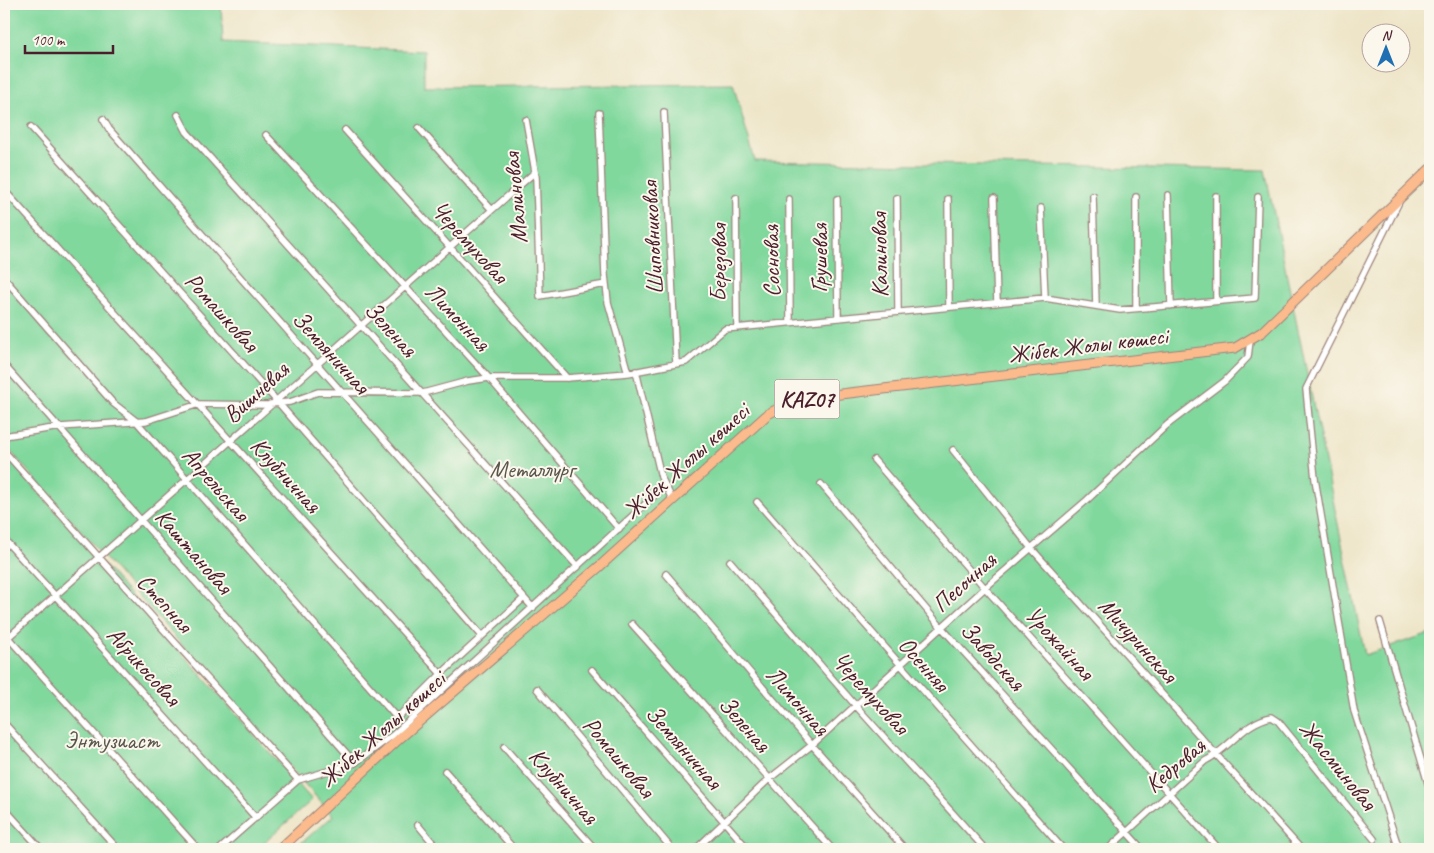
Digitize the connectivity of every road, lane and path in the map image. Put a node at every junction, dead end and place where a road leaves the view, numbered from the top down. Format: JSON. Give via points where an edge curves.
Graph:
{"nodes":[{"id":1,"x":664,"y":112,"type":"dead end"},
{"id":2,"x":599,"y":114,"type":"dead end"},
{"id":3,"x":178,"y":115,"type":"dead end"},
{"id":4,"x":103,"y":119,"type":"dead end"},
{"id":5,"x":526,"y":120,"type":"dead end"},
{"id":6,"x":31,"y":127,"type":"dead end"},
{"id":7,"x":419,"y":128,"type":"dead end"},
{"id":8,"x":345,"y":130,"type":"dead end"},
{"id":9,"x":266,"y":136,"type":"dead end"},
{"id":10,"x":1430,"y":169,"type":"edge"},
{"id":11,"x":535,"y":172,"type":"junction"},
{"id":12,"x":4,"y":190,"type":"edge"},
{"id":13,"x":1403,"y":193,"type":"junction"},
{"id":14,"x":1168,"y":195,"type":"dead end"},
{"id":15,"x":1093,"y":196,"type":"dead end"},
{"id":16,"x":1136,"y":196,"type":"dead end"},
{"id":17,"x":1216,"y":196,"type":"dead end"},
{"id":18,"x":1258,"y":197,"type":"dead end"},
{"id":19,"x":736,"y":198,"type":"dead end"},
{"id":20,"x":896,"y":198,"type":"dead end"},
{"id":21,"x":994,"y":198,"type":"dead end"},
{"id":22,"x":789,"y":199,"type":"dead end"},
{"id":23,"x":837,"y":199,"type":"dead end"},
{"id":24,"x":948,"y":199,"type":"dead end"},
{"id":25,"x":1041,"y":208,"type":"dead end"},
{"id":26,"x":492,"y":210,"type":"junction"},
{"id":27,"x":450,"y":246,"type":"junction"},
{"id":28,"x":4,"y":278,"type":"edge"},
{"id":29,"x":606,"y":284,"type":"junction"},
{"id":30,"x":405,"y":287,"type":"junction"},
{"id":31,"x":1044,"y":298,"type":"junction"},
{"id":32,"x":1216,"y":300,"type":"junction"},
{"id":33,"x":997,"y":302,"type":"junction"},
{"id":34,"x":1096,"y":306,"type":"junction"},
{"id":35,"x":1171,"y":306,"type":"junction"},
{"id":36,"x":949,"y":307,"type":"junction"},
{"id":37,"x":1136,"y":308,"type":"junction"},
{"id":38,"x":898,"y":312,"type":"junction"},
{"id":39,"x":838,"y":317,"type":"junction"},
{"id":40,"x":790,"y":322,"type":"junction"},
{"id":41,"x":362,"y":324,"type":"junction"},
{"id":42,"x":737,"y":328,"type":"junction"},
{"id":43,"x":1250,"y":341,"type":"junction"},
{"id":44,"x":676,"y":363,"type":"junction"},
{"id":45,"x":316,"y":364,"type":"junction"},
{"id":46,"x":4,"y":365,"type":"edge"},
{"id":47,"x":636,"y":371,"type":"junction"},
{"id":48,"x":628,"y":373,"type":"junction"},
{"id":49,"x":489,"y":378,"type":"junction"},
{"id":50,"x":567,"y":378,"type":"junction"},
{"id":51,"x":341,"y":392,"type":"junction"},
{"id":52,"x":423,"y":393,"type":"junction"},
{"id":53,"x":273,"y":403,"type":"junction"},
{"id":54,"x":199,"y":404,"type":"junction"},
{"id":55,"x":136,"y":421,"type":"junction"},
{"id":56,"x":60,"y":426,"type":"junction"},
{"id":57,"x":4,"y":436,"type":"edge"},
{"id":58,"x":230,"y":441,"type":"junction"},
{"id":59,"x":953,"y":450,"type":"dead end"},
{"id":60,"x":4,"y":451,"type":"edge"},
{"id":61,"x":874,"y":460,"type":"dead end"},
{"id":62,"x":187,"y":480,"type":"junction"},
{"id":63,"x":821,"y":484,"type":"dead end"},
{"id":64,"x":665,"y":486,"type":"junction"},
{"id":65,"x":672,"y":501,"type":"junction"},
{"id":66,"x":757,"y":502,"type":"dead end"},
{"id":67,"x":141,"y":519,"type":"junction"},
{"id":68,"x":619,"y":529,"type":"junction"},
{"id":69,"x":4,"y":538,"type":"edge"},
{"id":70,"x":1031,"y":548,"type":"junction"},
{"id":71,"x":99,"y":558,"type":"junction"},
{"id":72,"x":730,"y":561,"type":"dead end"},
{"id":73,"x":578,"y":567,"type":"junction"},
{"id":74,"x":666,"y":574,"type":"dead end"},
{"id":75,"x":985,"y":588,"type":"junction"},
{"id":76,"x":55,"y":595,"type":"junction"},
{"id":77,"x":524,"y":598,"type":"junction"},
{"id":78,"x":533,"y":608,"type":"junction"},
{"id":79,"x":1380,"y":621,"type":"dead end"},
{"id":80,"x":632,"y":624,"type":"dead end"},
{"id":81,"x":942,"y":628,"type":"junction"},
{"id":82,"x":482,"y":636,"type":"junction"},
{"id":83,"x":5,"y":637,"type":"edge"},
{"id":84,"x":900,"y":666,"type":"junction"},
{"id":85,"x":592,"y":670,"type":"dead end"},
{"id":86,"x":440,"y":674,"type":"junction"},
{"id":87,"x":537,"y":689,"type":"dead end"},
{"id":88,"x":856,"y":706,"type":"junction"},
{"id":89,"x":1272,"y":717,"type":"joint"},
{"id":90,"x":4,"y":723,"type":"edge"},
{"id":91,"x":812,"y":745,"type":"junction"},
{"id":92,"x":504,"y":746,"type":"dead end"},
{"id":93,"x":1216,"y":755,"type":"junction"},
{"id":94,"x":355,"y":763,"type":"junction"},
{"id":95,"x":445,"y":771,"type":"dead end"},
{"id":96,"x":769,"y":779,"type":"junction"},
{"id":97,"x":298,"y":780,"type":"junction"},
{"id":98,"x":1430,"y":790,"type":"edge"},
{"id":99,"x":1168,"y":793,"type":"junction"},
{"id":100,"x":4,"y":808,"type":"edge"},
{"id":101,"x":256,"y":818,"type":"junction"},
{"id":102,"x":725,"y":823,"type":"junction"},
{"id":103,"x":418,"y":825,"type":"dead end"},
{"id":104,"x":1126,"y":832,"type":"junction"},
{"id":105,"x":1374,"y":839,"type":"dead end"},
{"id":106,"x":41,"y":849,"type":"edge"},
{"id":107,"x":118,"y":849,"type":"edge"},
{"id":108,"x":198,"y":849,"type":"edge"},
{"id":109,"x":220,"y":849,"type":"edge"},
{"id":110,"x":280,"y":849,"type":"edge"},
{"id":111,"x":438,"y":849,"type":"edge"},
{"id":112,"x":514,"y":849,"type":"edge"},
{"id":113,"x":595,"y":849,"type":"edge"},
{"id":114,"x":672,"y":849,"type":"edge"},
{"id":115,"x":696,"y":849,"type":"edge"},
{"id":116,"x":748,"y":849,"type":"edge"},
{"id":117,"x":832,"y":849,"type":"edge"},
{"id":118,"x":905,"y":849,"type":"edge"},
{"id":119,"x":985,"y":849,"type":"edge"},
{"id":120,"x":1064,"y":849,"type":"edge"},
{"id":121,"x":1108,"y":849,"type":"edge"},
{"id":122,"x":1142,"y":849,"type":"edge"},
{"id":123,"x":1219,"y":849,"type":"edge"},
{"id":124,"x":1301,"y":849,"type":"edge"},
{"id":125,"x":1399,"y":849,"type":"edge"}],
"edges":[{"from":1,"to":44,"type":"street","name":"Шиповниковая"},
{"from":2,"to":29,"type":"street"},
{"from":3,"to":41,"type":"street","name":"Зеленая","via":[[187,132]]},
{"from":4,"to":45,"type":"street","name":"Земляничная","via":[[115,137]]},
{"from":5,"to":11,"type":"street","name":"Малиновая"},
{"from":6,"to":53,"type":"street","name":"Ромашковая"},
{"from":7,"to":26,"type":"street"},
{"from":8,"to":27,"type":"street","name":"Черемуховая"},
{"from":9,"to":30,"type":"street","name":"Лимонная"},
{"from":10,"to":13,"type":"highway","name":"Жібек Жолы көшесі","number":"KAZ07"},
{"from":11,"to":26,"type":"street","name":"Вишневая"},
{"from":11,"to":29,"type":"street","name":"Малиновая","via":[[540,296]]},
{"from":12,"to":54,"type":"street","name":"Клубничная"},
{"from":13,"to":43,"type":"highway","name":"Жібек Жолы көшесі","number":"KAZ07"},
{"from":13,"to":125,"type":"street","via":[[1306,389],[1315,479],[1354,711]]},
{"from":14,"to":35,"type":"street"},
{"from":15,"to":34,"type":"street"},
{"from":16,"to":37,"type":"street"},
{"from":17,"to":32,"type":"street"},
{"from":18,"to":32,"type":"street","via":[[1255,298]]},
{"from":19,"to":42,"type":"street","name":"Березовая"},
{"from":20,"to":38,"type":"street","name":"Калиновая"},
{"from":21,"to":33,"type":"street"},
{"from":22,"to":40,"type":"street","name":"Сосновая"},
{"from":23,"to":39,"type":"street","name":"Грушевая"},
{"from":24,"to":36,"type":"street"},
{"from":25,"to":31,"type":"street"},
{"from":26,"to":27,"type":"street","name":"Вишневая"},
{"from":27,"to":30,"type":"street","name":"Вишневая"},
{"from":27,"to":50,"type":"street","name":"Черемуховая"},
{"from":28,"to":55,"type":"street","name":"Апрельская","via":[[113,403]]},
{"from":29,"to":48,"type":"street","via":[[616,337]]},
{"from":30,"to":41,"type":"street","name":"Вишневая"},
{"from":30,"to":49,"type":"street","name":"Лимонная"},
{"from":31,"to":33,"type":"street"},
{"from":31,"to":34,"type":"street"},
{"from":32,"to":35,"type":"street"},
{"from":33,"to":36,"type":"street"},
{"from":34,"to":37,"type":"street","via":[[1120,310]]},
{"from":35,"to":37,"type":"street"},
{"from":36,"to":38,"type":"street"},
{"from":38,"to":39,"type":"street"},
{"from":39,"to":40,"type":"street"},
{"from":40,"to":42,"type":"street"},
{"from":41,"to":45,"type":"street","name":"Вишневая"},
{"from":41,"to":52,"type":"street","name":"Зеленая"},
{"from":42,"to":44,"type":"street","via":[[725,329],[686,362]]},
{"from":43,"to":65,"type":"highway","name":"Жібек Жолы көшесі","number":"KAZ07","via":[[1217,351],[789,402],[762,419]]},
{"from":43,"to":70,"type":"street","name":"Песочная","via":[[1248,357],[1225,381],[1167,426]]},
{"from":44,"to":47,"type":"street"},
{"from":45,"to":51,"type":"street","name":"Земляничная"},
{"from":45,"to":53,"type":"street","name":"Вишневая"},
{"from":46,"to":56,"type":"street","name":"Каштановая"},
{"from":47,"to":48,"type":"street"},
{"from":47,"to":64,"type":"street"},
{"from":48,"to":50,"type":"street"},
{"from":49,"to":50,"type":"street"},
{"from":49,"to":52,"type":"street"},
{"from":49,"to":68,"type":"street","name":"Лимонная"},
{"from":51,"to":52,"type":"street"},
{"from":51,"to":53,"type":"street","via":[[318,392]]},
{"from":51,"to":77,"type":"street","name":"Земляничная"},
{"from":52,"to":73,"type":"street","name":"Зеленая"},
{"from":53,"to":54,"type":"street"},
{"from":53,"to":58,"type":"street","name":"Вишневая"},
{"from":53,"to":82,"type":"street","name":"Ромашковая"},
{"from":54,"to":55,"type":"street","via":[[146,421]]},
{"from":54,"to":58,"type":"street","name":"Клубничная"},
{"from":55,"to":56,"type":"street"},
{"from":55,"to":62,"type":"street","name":"Апрельская"},
{"from":56,"to":57,"type":"street"},
{"from":56,"to":67,"type":"street","name":"Каштановая"},
{"from":58,"to":62,"type":"street","name":"Вишневая"},
{"from":58,"to":86,"type":"street","name":"Клубничная"},
{"from":59,"to":70,"type":"street","name":"Мичуринская"},
{"from":60,"to":71,"type":"street","name":"Степная"},
{"from":61,"to":75,"type":"street","name":"Урожайная"},
{"from":62,"to":67,"type":"street","name":"Вишневая"},
{"from":62,"to":86,"type":"street","name":"Апрельская","via":[[397,718]]},
{"from":63,"to":81,"type":"street","name":"Заводская"},
{"from":64,"to":65,"type":"street"},
{"from":64,"to":68,"type":"street"},
{"from":65,"to":110,"type":"highway","name":"Жібек Жолы көшесі","number":"KAZ07","via":[[401,736]]},
{"from":66,"to":84,"type":"street","name":"Осенняя"},
{"from":67,"to":71,"type":"street","name":"Вишневая"},
{"from":67,"to":94,"type":"street","name":"Каштановая"},
{"from":68,"to":73,"type":"street"},
{"from":69,"to":76,"type":"street","name":"Абрикосовая"},
{"from":70,"to":75,"type":"street","name":"Песочная"},
{"from":70,"to":93,"type":"street","name":"Мичуринская"},
{"from":71,"to":76,"type":"street","name":"Вишневая"},
{"from":71,"to":97,"type":"street","name":"Степная"},
{"from":72,"to":88,"type":"street","name":"Черемуховая"},
{"from":73,"to":78,"type":"street"},
{"from":74,"to":91,"type":"street","name":"Лимонная"},
{"from":75,"to":81,"type":"street","name":"Песочная"},
{"from":75,"to":99,"type":"street","name":"Урожайная"},
{"from":76,"to":83,"type":"street","name":"Вишневая"},
{"from":76,"to":101,"type":"street","name":"Абрикосовая"},
{"from":77,"to":78,"type":"street","name":"Земляничная"},
{"from":77,"to":82,"type":"street"},
{"from":78,"to":94,"type":"street","via":[[392,735]]},
{"from":79,"to":98,"type":"street"},
{"from":80,"to":96,"type":"street","name":"Зеленая"},
{"from":81,"to":84,"type":"street","name":"Песочная"},
{"from":81,"to":104,"type":"street","name":"Заводская"},
{"from":82,"to":86,"type":"street"},
{"from":83,"to":108,"type":"street"},
{"from":84,"to":88,"type":"street","name":"Песочная"},
{"from":84,"to":120,"type":"street","name":"Осенняя"},
{"from":85,"to":102,"type":"street","name":"Земляничная"},
{"from":87,"to":114,"type":"street","name":"Ромашковая"},
{"from":88,"to":91,"type":"street","name":"Песочная"},
{"from":88,"to":119,"type":"street","name":"Черемуховая"},
{"from":89,"to":93,"type":"street","name":"Кедровая","via":[[1264,718],[1241,733]]},
{"from":89,"to":105,"type":"street","name":"Жасминовая"},
{"from":90,"to":107,"type":"street"},
{"from":91,"to":96,"type":"street","name":"Песочная"},
{"from":91,"to":118,"type":"street","name":"Лимонная"},
{"from":92,"to":113,"type":"street","name":"Клубничная"},
{"from":93,"to":99,"type":"street","name":"Кедровая"},
{"from":93,"to":124,"type":"street","name":"Мичуринская"},
{"from":94,"to":97,"type":"street"},
{"from":95,"to":112,"type":"street"},
{"from":96,"to":102,"type":"street","name":"Песочная"},
{"from":96,"to":117,"type":"street","name":"Зеленая"},
{"from":97,"to":101,"type":"street"},
{"from":99,"to":104,"type":"street","name":"Кедровая"},
{"from":99,"to":123,"type":"street","name":"Урожайная"},
{"from":100,"to":106,"type":"street"},
{"from":101,"to":109,"type":"street"},
{"from":102,"to":115,"type":"street","name":"Песочная"},
{"from":102,"to":116,"type":"street","name":"Земляничная"},
{"from":103,"to":111,"type":"street"},
{"from":104,"to":121,"type":"street","name":"Кедровая"},
{"from":104,"to":122,"type":"street","name":"Заводская"}]}
